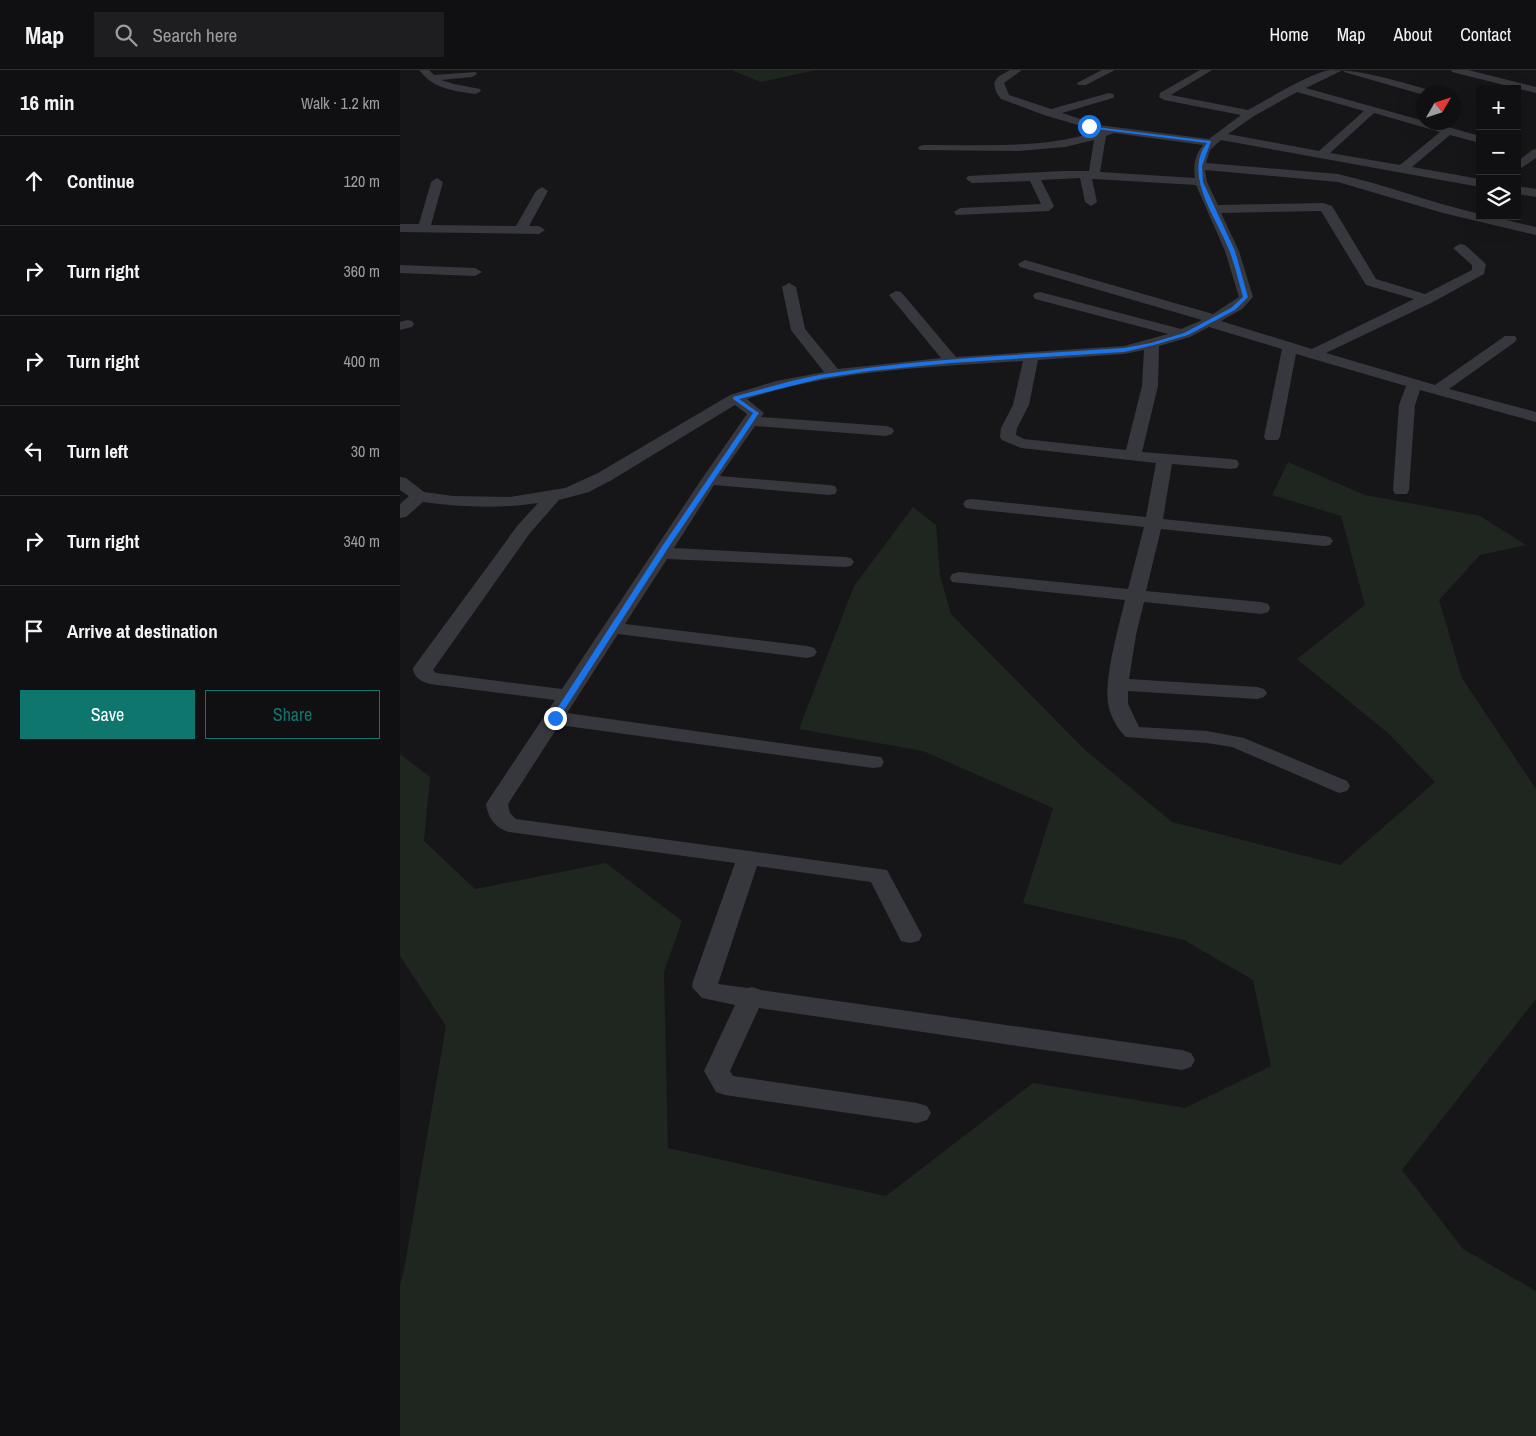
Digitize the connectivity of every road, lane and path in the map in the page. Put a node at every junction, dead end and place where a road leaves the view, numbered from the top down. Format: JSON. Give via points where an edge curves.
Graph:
{"nodes":[{"id":1,"x":1017,"y":70,"type":"edge"},
{"id":2,"x":1110,"y":70,"type":"edge"},
{"id":3,"x":1207,"y":70,"type":"edge"},
{"id":4,"x":1311,"y":70,"type":"edge"},
{"id":5,"x":1348,"y":70,"type":"edge"},
{"id":6,"x":1456,"y":70,"type":"edge"},
{"id":7,"x":1333,"y":72,"type":"edge"},
{"id":8,"x":427,"y":74,"type":"edge"},
{"id":9,"x":472,"y":74,"type":"dead end"},
{"id":10,"x":1082,"y":83,"type":"dead end"},
{"id":11,"x":1296,"y":88,"type":"junction"},
{"id":12,"x":1416,"y":89,"type":"edge"},
{"id":13,"x":1536,"y":90,"type":"edge"},
{"id":14,"x":476,"y":91,"type":"dead end"},
{"id":15,"x":1109,"y":96,"type":"dead end"},
{"id":16,"x":1371,"y":110,"type":"junction"},
{"id":17,"x":1048,"y":113,"type":"junction"},
{"id":18,"x":1250,"y":114,"type":"junction"},
{"id":19,"x":1416,"y":118,"type":"edge"},
{"id":20,"x":1409,"y":121,"type":"junction"},
{"id":21,"x":1107,"y":132,"type":"junction"},
{"id":22,"x":1447,"y":132,"type":"junction"},
{"id":23,"x":1214,"y":139,"type":"junction"},
{"id":24,"x":1476,"y":139,"type":"edge"},
{"id":25,"x":924,"y":148,"type":"dead end"},
{"id":26,"x":1521,"y":152,"type":"edge"},
{"id":27,"x":1536,"y":152,"type":"edge"},
{"id":28,"x":1322,"y":154,"type":"junction"},
{"id":29,"x":1383,"y":165,"type":"junction"},
{"id":30,"x":1521,"y":165,"type":"edge"},
{"id":31,"x":1199,"y":166,"type":"junction"},
{"id":32,"x":1402,"y":169,"type":"junction"},
{"id":33,"x":1094,"y":175,"type":"junction"},
{"id":34,"x":1038,"y":177,"type":"junction"},
{"id":35,"x":972,"y":179,"type":"dead end"},
{"id":36,"x":437,"y":182,"type":"dead end"},
{"id":37,"x":1201,"y":182,"type":"junction"},
{"id":38,"x":1357,"y":182,"type":"junction"},
{"id":39,"x":1476,"y":182,"type":"edge"},
{"id":40,"x":542,"y":191,"type":"dead end"},
{"id":41,"x":1521,"y":191,"type":"edge"},
{"id":42,"x":1536,"y":193,"type":"edge"},
{"id":43,"x":1091,"y":202,"type":"dead end"},
{"id":44,"x":1214,"y":209,"type":"junction"},
{"id":45,"x":960,"y":212,"type":"dead end"},
{"id":46,"x":400,"y":228,"type":"edge"},
{"id":47,"x":424,"y":228,"type":"junction"},
{"id":48,"x":520,"y":230,"type":"junction"},
{"id":49,"x":539,"y":230,"type":"dead end"},
{"id":50,"x":1536,"y":231,"type":"edge"},
{"id":51,"x":1460,"y":248,"type":"dead end"},
{"id":52,"x":1025,"y":264,"type":"dead end"},
{"id":53,"x":400,"y":269,"type":"edge"},
{"id":54,"x":475,"y":272,"type":"dead end"},
{"id":55,"x":789,"y":287,"type":"dead end"},
{"id":56,"x":896,"y":294,"type":"dead end"},
{"id":57,"x":1040,"y":296,"type":"dead end"},
{"id":58,"x":1428,"y":299,"type":"junction"},
{"id":59,"x":1211,"y":320,"type":"junction"},
{"id":60,"x":1186,"y":334,"type":"junction"},
{"id":61,"x":1510,"y":339,"type":"dead end"},
{"id":62,"x":1152,"y":344,"type":"junction"},
{"id":63,"x":1290,"y":347,"type":"junction"},
{"id":64,"x":1313,"y":354,"type":"junction"},
{"id":65,"x":1032,"y":356,"type":"junction"},
{"id":66,"x":951,"y":361,"type":"junction"},
{"id":67,"x":834,"y":374,"type":"junction"},
{"id":68,"x":1415,"y":383,"type":"junction"},
{"id":69,"x":1439,"y":390,"type":"junction"},
{"id":70,"x":735,"y":398,"type":"junction"},
{"id":71,"x":1536,"y":416,"type":"edge"},
{"id":72,"x":750,"y":422,"type":"junction"},
{"id":73,"x":886,"y":432,"type":"dead end"},
{"id":74,"x":1272,"y":437,"type":"dead end"},
{"id":75,"x":1133,"y":456,"type":"junction"},
{"id":76,"x":1165,"y":459,"type":"junction"},
{"id":77,"x":1231,"y":464,"type":"dead end"},
{"id":78,"x":709,"y":480,"type":"junction"},
{"id":79,"x":400,"y":482,"type":"edge"},
{"id":80,"x":829,"y":490,"type":"dead end"},
{"id":81,"x":1401,"y":490,"type":"dead end"},
{"id":82,"x":419,"y":496,"type":"junction"},
{"id":83,"x":552,"y":497,"type":"junction"},
{"id":84,"x":972,"y":504,"type":"dead end"},
{"id":85,"x":400,"y":513,"type":"edge"},
{"id":86,"x":1154,"y":523,"type":"junction"},
{"id":87,"x":1324,"y":541,"type":"dead end"},
{"id":88,"x":661,"y":553,"type":"junction"},
{"id":89,"x":845,"y":562,"type":"dead end"},
{"id":90,"x":959,"y":578,"type":"dead end"},
{"id":91,"x":1136,"y":595,"type":"junction"},
{"id":92,"x":1261,"y":608,"type":"dead end"},
{"id":93,"x":612,"y":628,"type":"junction"},
{"id":94,"x":807,"y":652,"type":"dead end"},
{"id":95,"x":1118,"y":684,"type":"junction"},
{"id":96,"x":1257,"y":693,"type":"dead end"},
{"id":97,"x":568,"y":696,"type":"junction"},
{"id":98,"x":555,"y":718,"type":"junction"},
{"id":99,"x":873,"y":762,"type":"dead end"},
{"id":100,"x":1339,"y":786,"type":"dead end"},
{"id":101,"x":748,"y":858,"type":"junction"},
{"id":102,"x":910,"y":935,"type":"dead end"},
{"id":103,"x":752,"y":996,"type":"junction"},
{"id":104,"x":1182,"y":1060,"type":"dead end"},
{"id":105,"x":917,"y":1114,"type":"dead end"}],
"edges":[{"from":1,"to":17,"type":"street","via":[[999,83],[1002,95]]},
{"from":2,"to":10,"type":"street"},
{"from":3,"to":18,"type":"street","via":[[1164,97]]},
{"from":4,"to":7,"type":"street"},
{"from":5,"to":12,"type":"street"},
{"from":6,"to":13,"type":"street"},
{"from":7,"to":11,"type":"street"},
{"from":8,"to":9,"type":"street"},
{"from":8,"to":14,"type":"street","via":[[445,85]]},
{"from":11,"to":16,"type":"street"},
{"from":11,"to":18,"type":"street"},
{"from":15,"to":17,"type":"street"},
{"from":16,"to":20,"type":"street"},
{"from":16,"to":28,"type":"street"},
{"from":17,"to":21,"type":"street"},
{"from":18,"to":23,"type":"street"},
{"from":19,"to":20,"type":"street"},
{"from":20,"to":22,"type":"street"},
{"from":21,"to":23,"type":"street"},
{"from":21,"to":25,"type":"street","via":[[1052,146]]},
{"from":21,"to":33,"type":"street"},
{"from":22,"to":24,"type":"street"},
{"from":22,"to":32,"type":"street"},
{"from":23,"to":28,"type":"street"},
{"from":23,"to":31,"type":"street","via":[[1205,148]]},
{"from":26,"to":27,"type":"street"},
{"from":27,"to":30,"type":"street"},
{"from":28,"to":29,"type":"street"},
{"from":29,"to":32,"type":"street"},
{"from":29,"to":38,"type":"street"},
{"from":31,"to":37,"type":"street"},
{"from":31,"to":38,"type":"street"},
{"from":32,"to":39,"type":"street"},
{"from":33,"to":34,"type":"street"},
{"from":33,"to":37,"type":"street"},
{"from":33,"to":43,"type":"street","via":[[1086,177]]},
{"from":34,"to":35,"type":"street"},
{"from":34,"to":45,"type":"street","via":[[1035,178],[1037,186],[1048,206],[1045,208]]},
{"from":36,"to":47,"type":"street"},
{"from":37,"to":44,"type":"street"},
{"from":38,"to":50,"type":"street","via":[[1447,210]]},
{"from":40,"to":48,"type":"street"},
{"from":41,"to":42,"type":"street"},
{"from":44,"to":58,"type":"street","via":[[1328,209],[1371,282]]},
{"from":44,"to":59,"type":"street","via":[[1232,251],[1246,297],[1233,309]]},
{"from":46,"to":47,"type":"street"},
{"from":47,"to":48,"type":"street"},
{"from":48,"to":49,"type":"street"},
{"from":51,"to":58,"type":"street","via":[[1479,264],[1479,271]]},
{"from":52,"to":59,"type":"street","via":[[1146,297]]},
{"from":53,"to":54,"type":"street"},
{"from":55,"to":67,"type":"street","via":[[798,330]]},
{"from":56,"to":66,"type":"street"},
{"from":57,"to":60,"type":"street"},
{"from":58,"to":64,"type":"street"},
{"from":59,"to":60,"type":"street"},
{"from":59,"to":63,"type":"street"},
{"from":60,"to":62,"type":"street"},
{"from":61,"to":69,"type":"street"},
{"from":62,"to":65,"type":"street","via":[[1124,350]]},
{"from":62,"to":75,"type":"street","via":[[1150,386]]},
{"from":63,"to":64,"type":"street"},
{"from":63,"to":74,"type":"street"},
{"from":64,"to":68,"type":"street"},
{"from":65,"to":66,"type":"street"},
{"from":65,"to":75,"type":"street","via":[[1021,405],[1008,437],[1021,443]]},
{"from":66,"to":67,"type":"street"},
{"from":67,"to":70,"type":"street"},
{"from":68,"to":69,"type":"street"},
{"from":68,"to":81,"type":"street","via":[[1407,405]]},
{"from":69,"to":71,"type":"street"},
{"from":70,"to":72,"type":"street","via":[[756,413]]},
{"from":70,"to":83,"type":"street","via":[[590,485]]},
{"from":72,"to":73,"type":"street"},
{"from":72,"to":78,"type":"street"},
{"from":75,"to":76,"type":"street"},
{"from":76,"to":77,"type":"street"},
{"from":76,"to":86,"type":"street"},
{"from":78,"to":80,"type":"street"},
{"from":78,"to":88,"type":"street"},
{"from":79,"to":82,"type":"street"},
{"from":82,"to":83,"type":"street","via":[[474,502]]},
{"from":82,"to":85,"type":"street"},
{"from":83,"to":97,"type":"street","via":[[524,529],[423,672],[430,678]]},
{"from":84,"to":86,"type":"street"},
{"from":86,"to":87,"type":"street"},
{"from":86,"to":91,"type":"street"},
{"from":88,"to":89,"type":"street"},
{"from":88,"to":93,"type":"street"},
{"from":90,"to":91,"type":"street"},
{"from":91,"to":92,"type":"street"},
{"from":91,"to":95,"type":"street"},
{"from":93,"to":94,"type":"street"},
{"from":93,"to":97,"type":"street"},
{"from":95,"to":96,"type":"street"},
{"from":95,"to":100,"type":"street","via":[[1118,704],[1133,733],[1207,736],[1237,742]]},
{"from":97,"to":98,"type":"street"},
{"from":98,"to":99,"type":"street"},
{"from":98,"to":101,"type":"street","via":[[497,804],[499,816],[509,825]]},
{"from":101,"to":102,"type":"street","via":[[879,875]]},
{"from":101,"to":103,"type":"street","via":[[705,986],[711,992]]},
{"from":103,"to":104,"type":"street"},
{"from":103,"to":105,"type":"street","via":[[717,1071],[725,1085]]}]}
